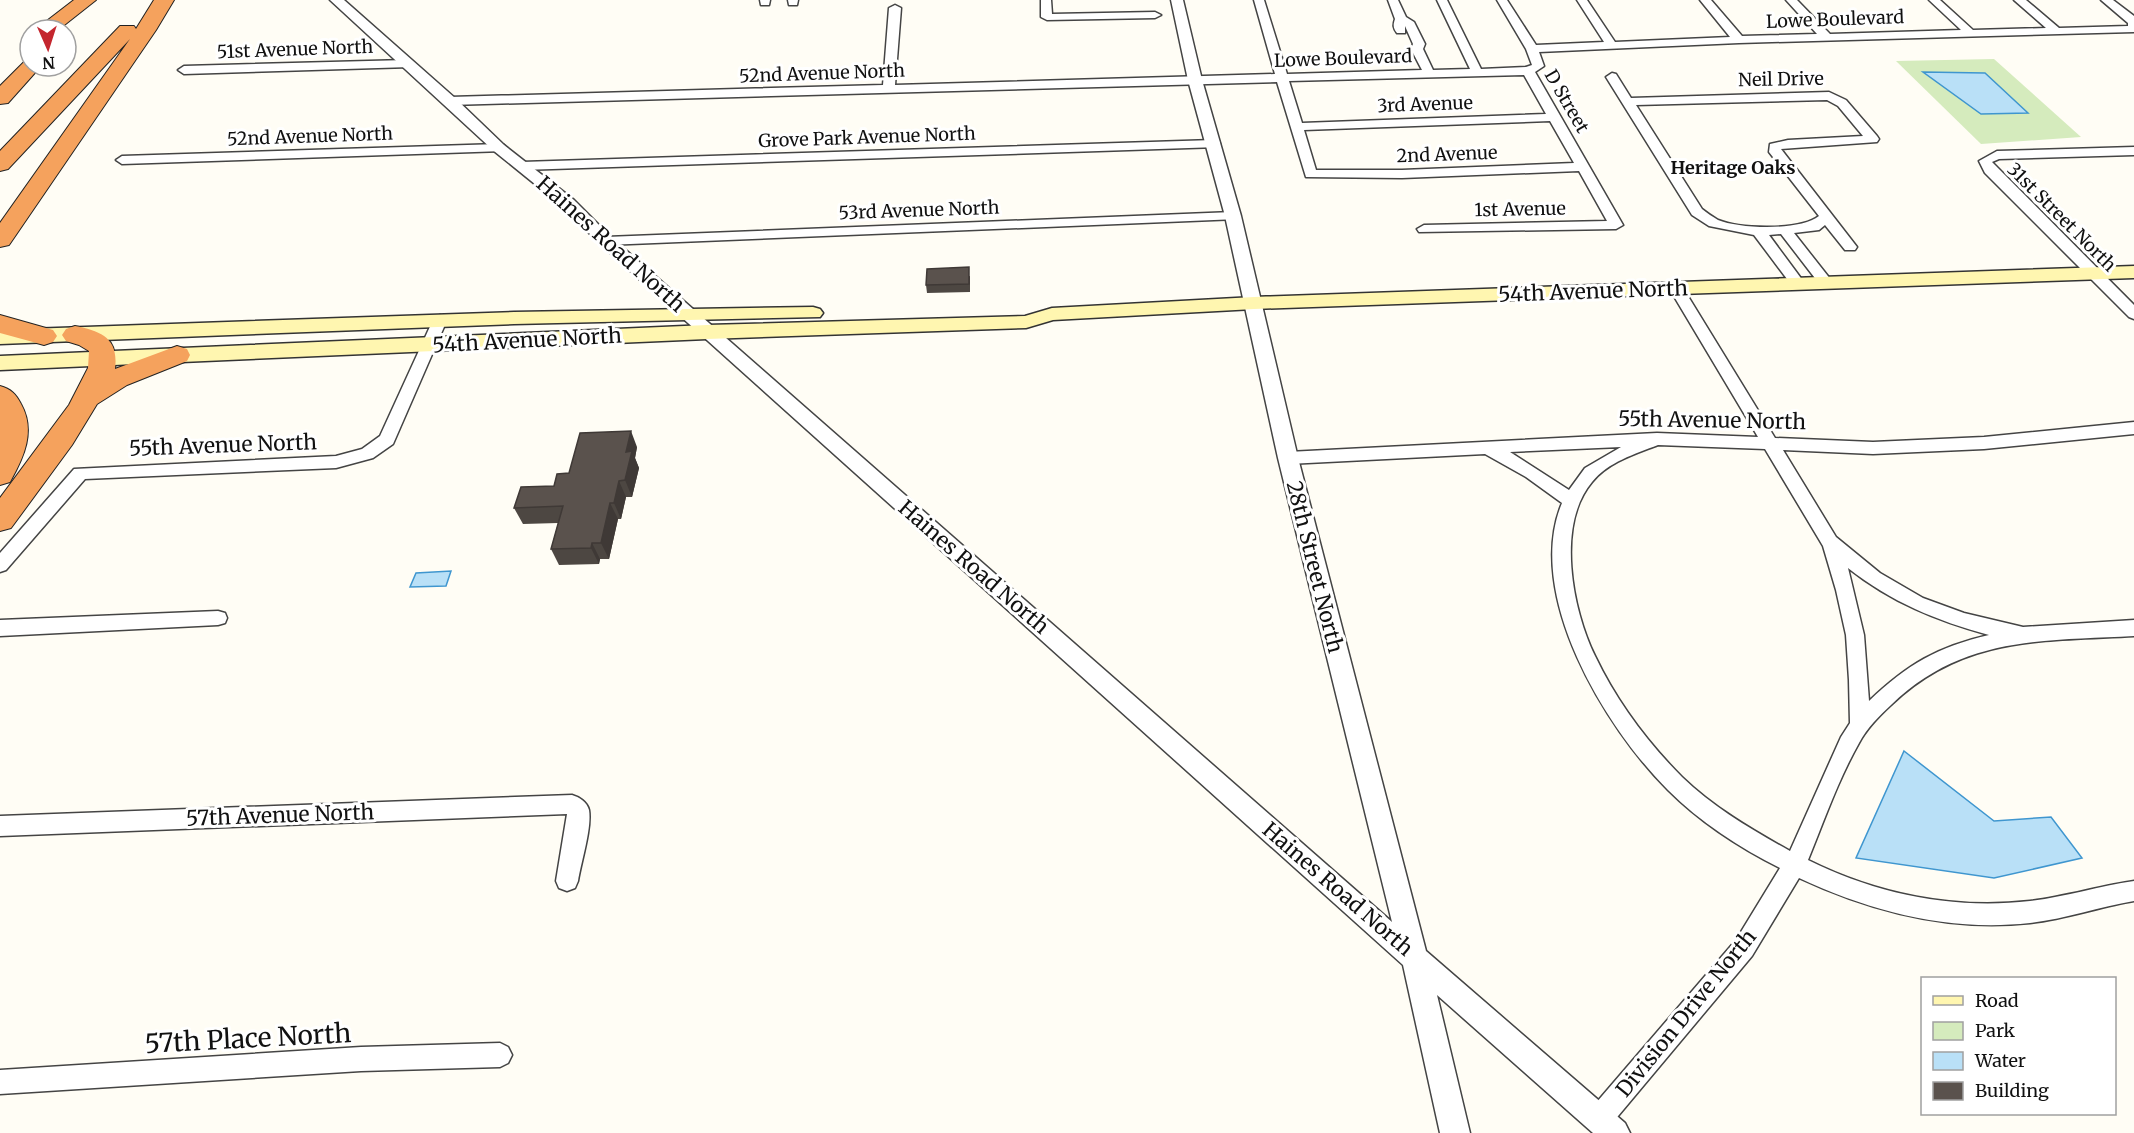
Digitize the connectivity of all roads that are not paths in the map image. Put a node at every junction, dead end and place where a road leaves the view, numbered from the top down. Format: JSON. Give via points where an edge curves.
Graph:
{"nodes":[{"id":1,"x":86,"y":0,"type":"edge"},
{"id":2,"x":96,"y":0,"type":"edge"},
{"id":3,"x":155,"y":0,"type":"edge"},
{"id":4,"x":164,"y":0,"type":"edge"},
{"id":5,"x":336,"y":0,"type":"edge"},
{"id":6,"x":1046,"y":0,"type":"edge"},
{"id":7,"x":1122,"y":0,"type":"edge"},
{"id":8,"x":1177,"y":0,"type":"edge"},
{"id":9,"x":1259,"y":0,"type":"edge"},
{"id":10,"x":1393,"y":0,"type":"edge"},
{"id":11,"x":1442,"y":0,"type":"edge"},
{"id":12,"x":1502,"y":0,"type":"edge"},
{"id":13,"x":1581,"y":0,"type":"edge"},
{"id":14,"x":1705,"y":0,"type":"edge"},
{"id":15,"x":1791,"y":0,"type":"edge"},
{"id":16,"x":1934,"y":0,"type":"edge"},
{"id":17,"x":2019,"y":0,"type":"edge"},
{"id":18,"x":2106,"y":0,"type":"edge"},
{"id":19,"x":895,"y":8,"type":"dead end"},
{"id":20,"x":1155,"y":15,"type":"dead end"},
{"id":21,"x":1125,"y":16,"type":"junction"},
{"id":22,"x":61,"y":18,"type":"edge"},
{"id":23,"x":78,"y":18,"type":"edge"},
{"id":24,"x":2134,"y":23,"type":"edge"},
{"id":25,"x":2056,"y":31,"type":"junction"},
{"id":26,"x":1970,"y":33,"type":"junction"},
{"id":27,"x":1826,"y":37,"type":"junction"},
{"id":28,"x":1739,"y":40,"type":"junction"},
{"id":29,"x":1613,"y":47,"type":"junction"},
{"id":30,"x":1532,"y":49,"type":"junction"},
{"id":31,"x":407,"y":64,"type":"junction"},
{"id":32,"x":184,"y":70,"type":"dead end"},
{"id":33,"x":1528,"y":71,"type":"junction"},
{"id":34,"x":1477,"y":72,"type":"junction"},
{"id":35,"x":1429,"y":73,"type":"junction"},
{"id":36,"x":1612,"y":77,"type":"dead end"},
{"id":37,"x":19,"y":78,"type":"edge"},
{"id":38,"x":1281,"y":78,"type":"junction"},
{"id":39,"x":1195,"y":80,"type":"junction"},
{"id":40,"x":890,"y":89,"type":"junction"},
{"id":41,"x":0,"y":98,"type":"edge"},
{"id":42,"x":450,"y":101,"type":"junction"},
{"id":43,"x":1628,"y":102,"type":"junction"},
{"id":44,"x":1556,"y":117,"type":"junction"},
{"id":45,"x":1296,"y":127,"type":"junction"},
{"id":46,"x":1214,"y":144,"type":"junction"},
{"id":47,"x":499,"y":148,"type":"junction"},
{"id":48,"x":2134,"y":151,"type":"edge"},
{"id":49,"x":122,"y":160,"type":"dead end"},
{"id":50,"x":0,"y":164,"type":"edge"},
{"id":51,"x":522,"y":166,"type":"junction"},
{"id":52,"x":1584,"y":167,"type":"junction"},
{"id":53,"x":1233,"y":216,"type":"junction"},
{"id":54,"x":1825,"y":218,"type":"junction"},
{"id":55,"x":1616,"y":225,"type":"joint"},
{"id":56,"x":1424,"y":229,"type":"dead end"},
{"id":57,"x":1784,"y":229,"type":"junction"},
{"id":58,"x":1759,"y":232,"type":"junction"},
{"id":59,"x":0,"y":240,"type":"edge"},
{"id":60,"x":606,"y":241,"type":"junction"},
{"id":61,"x":1850,"y":247,"type":"dead end"},
{"id":62,"x":2134,"y":272,"type":"edge"},
{"id":63,"x":2092,"y":273,"type":"junction"},
{"id":64,"x":1826,"y":283,"type":"junction"},
{"id":65,"x":1797,"y":284,"type":"junction"},
{"id":66,"x":1676,"y":288,"type":"junction"},
{"id":67,"x":1254,"y":303,"type":"junction"},
{"id":68,"x":690,"y":314,"type":"junction"},
{"id":69,"x":1052,"y":314,"type":"junction"},
{"id":70,"x":2134,"y":314,"type":"edge"},
{"id":71,"x":440,"y":320,"type":"junction"},
{"id":72,"x":0,"y":324,"type":"edge"},
{"id":73,"x":707,"y":332,"type":"junction"},
{"id":74,"x":75,"y":335,"type":"junction"},
{"id":75,"x":44,"y":336,"type":"junction"},
{"id":76,"x":0,"y":338,"type":"edge"},
{"id":77,"x":430,"y":344,"type":"junction"},
{"id":78,"x":177,"y":355,"type":"junction"},
{"id":79,"x":104,"y":358,"type":"junction"},
{"id":80,"x":0,"y":363,"type":"edge"},
{"id":81,"x":0,"y":396,"type":"edge"},
{"id":82,"x":89,"y":397,"type":"junction"},
{"id":83,"x":2134,"y":428,"type":"edge"},
{"id":84,"x":1657,"y":439,"type":"junction"},
{"id":85,"x":1769,"y":443,"type":"junction"},
{"id":86,"x":1490,"y":449,"type":"junction"},
{"id":87,"x":1288,"y":458,"type":"junction"},
{"id":88,"x":0,"y":474,"type":"edge"},
{"id":89,"x":1571,"y":501,"type":"junction"},
{"id":90,"x":0,"y":520,"type":"edge"},
{"id":91,"x":1830,"y":542,"type":"junction"},
{"id":92,"x":0,"y":566,"type":"edge"},
{"id":93,"x":218,"y":618,"type":"dead end"},
{"id":94,"x":0,"y":628,"type":"edge"},
{"id":95,"x":2134,"y":628,"type":"edge"},
{"id":96,"x":2026,"y":634,"type":"junction"},
{"id":97,"x":1860,"y":725,"type":"junction"},
{"id":98,"x":0,"y":826,"type":"edge"},
{"id":99,"x":1795,"y":864,"type":"junction"},
{"id":100,"x":567,"y":881,"type":"dead end"},
{"id":101,"x":2134,"y":891,"type":"edge"},
{"id":102,"x":1414,"y":956,"type":"junction"},
{"id":103,"x":500,"y":1055,"type":"dead end"},
{"id":104,"x":0,"y":1082,"type":"edge"},
{"id":105,"x":1607,"y":1126,"type":"edge"},
{"id":106,"x":1455,"y":1133,"type":"edge"}],
"edges":[{"from":1,"to":22,"type":"highway"},
{"from":2,"to":23,"type":"highway"},
{"from":3,"to":50,"type":"highway"},
{"from":4,"to":59,"type":"highway"},
{"from":5,"to":31,"type":"street","name":"Haines Road North"},
{"from":6,"to":21,"type":"street","via":[[1047,17]]},
{"from":7,"to":21,"type":"street"},
{"from":8,"to":39,"type":"street","name":"28th Street North"},
{"from":9,"to":38,"type":"street"},
{"from":10,"to":35,"type":"street","via":[[1404,40],[1417,49]]},
{"from":11,"to":34,"type":"street"},
{"from":12,"to":30,"type":"street","name":"D Street"},
{"from":13,"to":29,"type":"street"},
{"from":14,"to":28,"type":"street"},
{"from":15,"to":27,"type":"street"},
{"from":16,"to":26,"type":"street"},
{"from":17,"to":25,"type":"street"},
{"from":18,"to":24,"type":"street"},
{"from":19,"to":40,"type":"street"},
{"from":20,"to":21,"type":"street"},
{"from":24,"to":25,"type":"street","name":"Lowe Boulevard","via":[[2133,29]]},
{"from":25,"to":26,"type":"street","name":"Lowe Boulevard"},
{"from":26,"to":27,"type":"street","name":"Lowe Boulevard"},
{"from":27,"to":28,"type":"street","name":"Lowe Boulevard"},
{"from":28,"to":29,"type":"street","name":"Lowe Boulevard"},
{"from":29,"to":30,"type":"street","name":"Lowe Boulevard"},
{"from":30,"to":33,"type":"street","name":"D Street","via":[[1538,66]]},
{"from":31,"to":32,"type":"street","name":"51st Avenue North"},
{"from":31,"to":42,"type":"street","name":"Haines Road North"},
{"from":33,"to":34,"type":"street","name":"Lowe Boulevard"},
{"from":33,"to":44,"type":"street","name":"D Street"},
{"from":34,"to":35,"type":"street","name":"Lowe Boulevard"},
{"from":35,"to":38,"type":"street","name":"Lowe Boulevard"},
{"from":36,"to":43,"type":"street"},
{"from":37,"to":41,"type":"highway"},
{"from":38,"to":39,"type":"street","name":"Lowe Boulevard"},
{"from":38,"to":45,"type":"street"},
{"from":39,"to":40,"type":"street","name":"52nd Avenue North"},
{"from":39,"to":46,"type":"street","name":"28th Street North"},
{"from":40,"to":42,"type":"street","name":"52nd Avenue North"},
{"from":42,"to":47,"type":"street","name":"Haines Road North"},
{"from":43,"to":54,"type":"street","name":"Neil Drive","via":[[1829,96],[1842,103],[1873,139],[1775,147]]},
{"from":43,"to":58,"type":"street","via":[[1697,212],[1714,224]]},
{"from":44,"to":45,"type":"street","name":"3rd Avenue"},
{"from":44,"to":52,"type":"street","name":"D Street"},
{"from":45,"to":52,"type":"street","name":"2nd Avenue","via":[[1311,174]]},
{"from":46,"to":51,"type":"street","name":"Grove Park Avenue North"},
{"from":46,"to":53,"type":"street","name":"28th Street North"},
{"from":47,"to":49,"type":"street","name":"52nd Avenue North"},
{"from":47,"to":51,"type":"street","name":"Haines Road North"},
{"from":48,"to":63,"type":"street","name":"31st Street North","via":[[1997,155],[1985,161]]},
{"from":51,"to":60,"type":"street","name":"Haines Road North","via":[[568,203]]},
{"from":52,"to":55,"type":"street","name":"D Street"},
{"from":53,"to":60,"type":"street","name":"53rd Avenue North"},
{"from":53,"to":67,"type":"street","name":"28th Street North"},
{"from":54,"to":57,"type":"street","via":[[1814,227]]},
{"from":54,"to":61,"type":"street","name":"Neil Drive"},
{"from":55,"to":56,"type":"street","name":"1st Avenue"},
{"from":57,"to":58,"type":"street"},
{"from":57,"to":64,"type":"street"},
{"from":58,"to":65,"type":"street"},
{"from":60,"to":68,"type":"street","name":"Haines Road North"},
{"from":62,"to":63,"type":"main road","name":"54th Avenue North"},
{"from":63,"to":64,"type":"main road","name":"54th Avenue North"},
{"from":63,"to":70,"type":"street","name":"31st Street North"},
{"from":64,"to":65,"type":"main road","name":"54th Avenue North"},
{"from":65,"to":66,"type":"main road","name":"54th Avenue North"},
{"from":66,"to":67,"type":"main road","name":"54th Avenue North"},
{"from":66,"to":85,"type":"street"},
{"from":67,"to":69,"type":"main road","name":"54th Avenue North"},
{"from":67,"to":87,"type":"street","name":"28th Street North"},
{"from":68,"to":69,"type":"main road","name":"54th Avenue North","via":[[1024,309]]},
{"from":68,"to":71,"type":"main road","name":"54th Avenue North"},
{"from":68,"to":73,"type":"street","name":"Haines Road North"},
{"from":69,"to":73,"type":"main road","name":"54th Avenue North","via":[[1026,322]]},
{"from":71,"to":74,"type":"main road","name":"54th Avenue North"},
{"from":71,"to":77,"type":"street"},
{"from":72,"to":75,"type":"highway"},
{"from":73,"to":77,"type":"main road","name":"54th Avenue North"},
{"from":73,"to":102,"type":"street","name":"Haines Road North"},
{"from":74,"to":75,"type":"main road","name":"54th Avenue North"},
{"from":74,"to":79,"type":"highway","via":[[98,344]]},
{"from":75,"to":76,"type":"main road","name":"54th Avenue North"},
{"from":77,"to":78,"type":"main road","name":"54th Avenue North"},
{"from":77,"to":92,"type":"street","name":"55th Avenue North","via":[[387,440],[367,454],[336,462],[80,473]]},
{"from":78,"to":79,"type":"main road","name":"54th Avenue North"},
{"from":78,"to":82,"type":"highway","via":[[117,378]]},
{"from":79,"to":80,"type":"main road","name":"54th Avenue North"},
{"from":79,"to":82,"type":"highway"},
{"from":81,"to":88,"type":"highway","via":[[13,420],[15,443]]},
{"from":82,"to":90,"type":"highway"},
{"from":83,"to":85,"type":"street","name":"55th Avenue North","via":[[1984,443],[1873,448]]},
{"from":84,"to":85,"type":"street","name":"55th Avenue North"},
{"from":84,"to":86,"type":"street","name":"55th Avenue North","via":[[1556,442]]},
{"from":84,"to":89,"type":"street","via":[[1590,472]]},
{"from":85,"to":91,"type":"street"},
{"from":86,"to":87,"type":"street","name":"55th Avenue North"},
{"from":86,"to":89,"type":"street","via":[[1526,467]]},
{"from":87,"to":102,"type":"street","name":"28th Street North"},
{"from":89,"to":99,"type":"street","via":[[1563,530],[1563,567],[1570,609],[1586,657],[1621,717],[1656,764],[1691,798],[1744,837]]},
{"from":91,"to":96,"type":"street","via":[[1852,563],[1906,600],[1977,625]]},
{"from":91,"to":97,"type":"street","via":[[1853,616]]},
{"from":93,"to":94,"type":"street"},
{"from":95,"to":96,"type":"street"},
{"from":96,"to":97,"type":"street","name":"Division Drive North","via":[[1953,652],[1919,669]]},
{"from":97,"to":99,"type":"street","name":"Division Drive North","via":[[1851,737]]},
{"from":98,"to":100,"type":"street","name":"57th Avenue North","via":[[572,804],[578,810],[579,824]]},
{"from":99,"to":101,"type":"street","via":[[1845,888],[1909,906],[1968,915],[2031,912]]},
{"from":99,"to":105,"type":"street","name":"Division Drive North","via":[[1744,948]]},
{"from":102,"to":105,"type":"street","name":"Haines Road North"},
{"from":102,"to":106,"type":"street","name":"28th Street North"},
{"from":103,"to":104,"type":"street","name":"57th Place North","via":[[361,1059]]}]}
